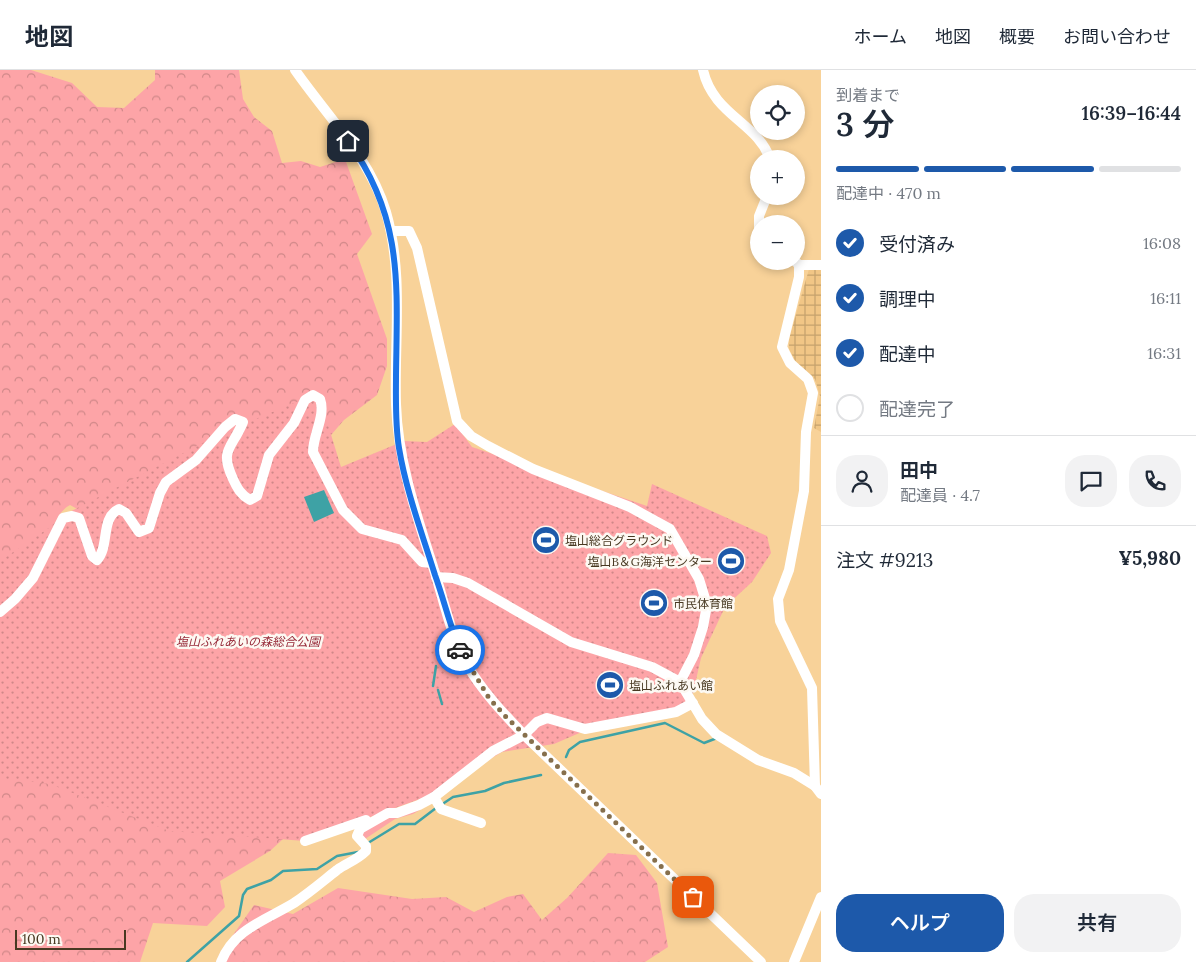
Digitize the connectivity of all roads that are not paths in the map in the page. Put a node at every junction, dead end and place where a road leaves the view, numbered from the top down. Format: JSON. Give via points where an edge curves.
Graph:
{"nodes":[{"id":1,"x":295,"y":70,"type":"edge"},
{"id":2,"x":703,"y":70,"type":"edge"},
{"id":3,"x":766,"y":150,"type":"edge"},
{"id":4,"x":391,"y":232,"type":"junction"},
{"id":5,"x":805,"y":264,"type":"edge"},
{"id":6,"x":821,"y":265,"type":"edge"},
{"id":7,"x":798,"y":270,"type":"edge"},
{"id":8,"x":431,"y":563,"type":"junction"},
{"id":9,"x":436,"y":577,"type":"junction"},
{"id":10,"x":0,"y":612,"type":"edge"},
{"id":11,"x":680,"y":682,"type":"junction"},
{"id":12,"x":693,"y":703,"type":"junction"},
{"id":13,"x":524,"y":735,"type":"junction"},
{"id":14,"x":818,"y":790,"type":"edge"},
{"id":15,"x":437,"y":802,"type":"junction"},
{"id":16,"x":388,"y":813,"type":"junction"},
{"id":17,"x":481,"y":823,"type":"dead end"},
{"id":18,"x":306,"y":841,"type":"dead end"},
{"id":19,"x":821,"y":897,"type":"edge"},
{"id":20,"x":221,"y":962,"type":"edge"},
{"id":21,"x":762,"y":962,"type":"edge"},
{"id":22,"x":794,"y":962,"type":"edge"}],
"edges":[{"from":1,"to":4,"type":"street","via":[[365,165]]},
{"from":2,"to":3,"type":"street","via":[[712,96]]},
{"from":4,"to":8,"type":"street","via":[[396,275],[399,447],[407,486]]},
{"from":4,"to":11,"type":"street","via":[[409,231],[417,248],[457,421],[463,430],[532,469],[630,507],[670,529],[699,579],[707,605],[694,654]]},
{"from":5,"to":6,"type":"street"},
{"from":7,"to":14,"type":"street","via":[[782,347],[790,363],[808,379],[813,393],[806,432],[804,491],[778,610],[780,621],[812,688]]},
{"from":8,"to":9,"type":"street"},
{"from":8,"to":10,"type":"street","via":[[422,562],[402,540],[362,529],[343,510],[313,452],[323,409],[320,399],[313,395],[305,400],[294,422],[269,455],[257,496],[250,500],[244,496],[225,464],[228,449],[243,422],[235,419],[196,460],[166,482],[149,528],[139,532],[126,513],[119,509],[112,512],[97,560],[92,556],[78,518],[63,518],[33,578]]},
{"from":9,"to":11,"type":"street","via":[[453,578],[468,584],[571,642],[652,667]]},
{"from":9,"to":13,"type":"street","via":[[468,666],[489,698]]},
{"from":11,"to":12,"type":"street"},
{"from":12,"to":13,"type":"street","via":[[676,712],[585,729],[547,718],[537,722]]},
{"from":12,"to":14,"type":"street","via":[[702,719],[731,745],[758,760],[794,773]]},
{"from":13,"to":15,"type":"street","via":[[493,752]]},
{"from":13,"to":21,"type":"street"},
{"from":15,"to":16,"type":"street"},
{"from":15,"to":17,"type":"street"},
{"from":16,"to":18,"type":"street"},
{"from":16,"to":20,"type":"street","via":[[360,829],[357,836],[366,851],[359,858],[294,903],[235,938]]},
{"from":19,"to":22,"type":"street"}]}
